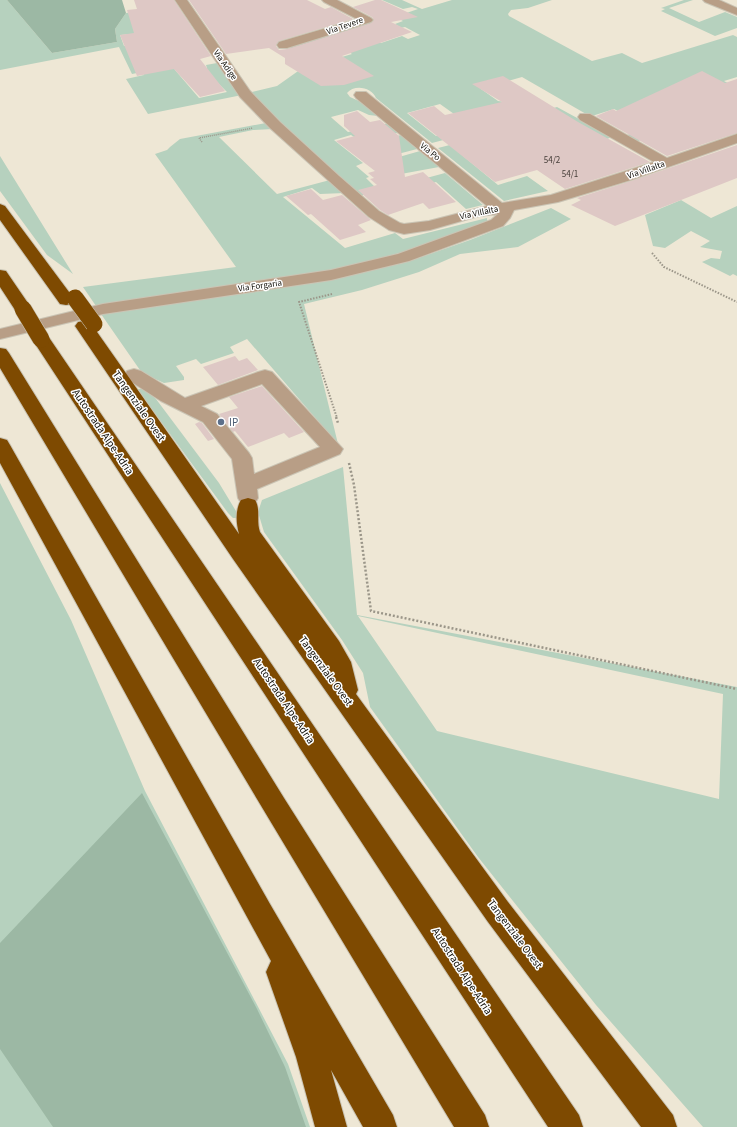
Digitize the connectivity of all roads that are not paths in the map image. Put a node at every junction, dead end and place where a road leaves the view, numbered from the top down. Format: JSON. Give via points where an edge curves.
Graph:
{"nodes":[{"id":1,"x":181,"y":0,"type":"edge"},
{"id":2,"x":328,"y":0,"type":"edge"},
{"id":3,"x":709,"y":0,"type":"edge"},
{"id":4,"x":737,"y":12,"type":"edge"},
{"id":5,"x":283,"y":45,"type":"dead end"},
{"id":6,"x":361,"y":95,"type":"dead end"},
{"id":7,"x":585,"y":118,"type":"dead end"},
{"id":8,"x":737,"y":138,"type":"edge"},
{"id":9,"x":666,"y":163,"type":"junction"},
{"id":10,"x":553,"y":199,"type":"joint"},
{"id":11,"x":503,"y":208,"type":"junction"},
{"id":12,"x":0,"y":209,"type":"edge"},
{"id":13,"x":404,"y":228,"type":"joint"},
{"id":14,"x":0,"y":275,"type":"edge"},
{"id":15,"x":89,"y":325,"type":"junction"},
{"id":16,"x":0,"y":334,"type":"edge"},
{"id":17,"x":0,"y":353,"type":"edge"},
{"id":18,"x":134,"y":375,"type":"joint"},
{"id":19,"x":184,"y":405,"type":"junction"},
{"id":20,"x":0,"y":445,"type":"edge"},
{"id":21,"x":247,"y":495,"type":"junction"},
{"id":22,"x":350,"y":703,"type":"junction"},
{"id":23,"x":260,"y":914,"type":"junction"},
{"id":24,"x":331,"y":1127,"type":"edge"},
{"id":25,"x":381,"y":1127,"type":"edge"},
{"id":26,"x":473,"y":1127,"type":"edge"},
{"id":27,"x":568,"y":1127,"type":"edge"},
{"id":28,"x":661,"y":1127,"type":"edge"}],
"edges":[{"from":1,"to":13,"type":"street","name":"Via Adige","via":[[245,94],[275,125],[374,214],[390,225]]},
{"from":2,"to":5,"type":"street","name":"Via Tevere","via":[[367,20]]},
{"from":3,"to":4,"type":"street"},
{"from":6,"to":11,"type":"street","name":"Via Po"},
{"from":7,"to":9,"type":"street"},
{"from":8,"to":9,"type":"street","name":"Via Villalta"},
{"from":9,"to":10,"type":"street","name":"Via Villalta"},
{"from":10,"to":11,"type":"street","name":"Via VIllalta"},
{"from":11,"to":13,"type":"street","name":"Via VIllalta","via":[[477,212],[430,225]]},
{"from":11,"to":16,"type":"street","name":"Via Forgaria","via":[[505,215],[497,223],[403,258],[331,275],[103,309]]},
{"from":12,"to":15,"type":"highway","name":"Tangenziale Ovest","via":[[41,266],[53,272],[62,281],[70,299]]},
{"from":14,"to":27,"type":"highway","name":"Autostrada Alpe-Adria","bridge":true},
{"from":15,"to":18,"type":"highway"},
{"from":15,"to":22,"type":"highway","name":"Tangenziale Ovest","via":[[241,553]]},
{"from":17,"to":26,"type":"highway"},
{"from":18,"to":19,"type":"street"},
{"from":19,"to":21,"type":"street","via":[[210,418],[238,452],[242,458]]},
{"from":19,"to":21,"type":"street","via":[[265,376],[333,449]]},
{"from":20,"to":23,"type":"highway"},
{"from":21,"to":22,"type":"highway","via":[[250,534],[331,648],[339,662]]},
{"from":22,"to":28,"type":"highway","name":"Tangenziale Ovest","via":[[498,912]]},
{"from":23,"to":24,"type":"highway","via":[[312,1057]]},
{"from":23,"to":25,"type":"highway"}]}
